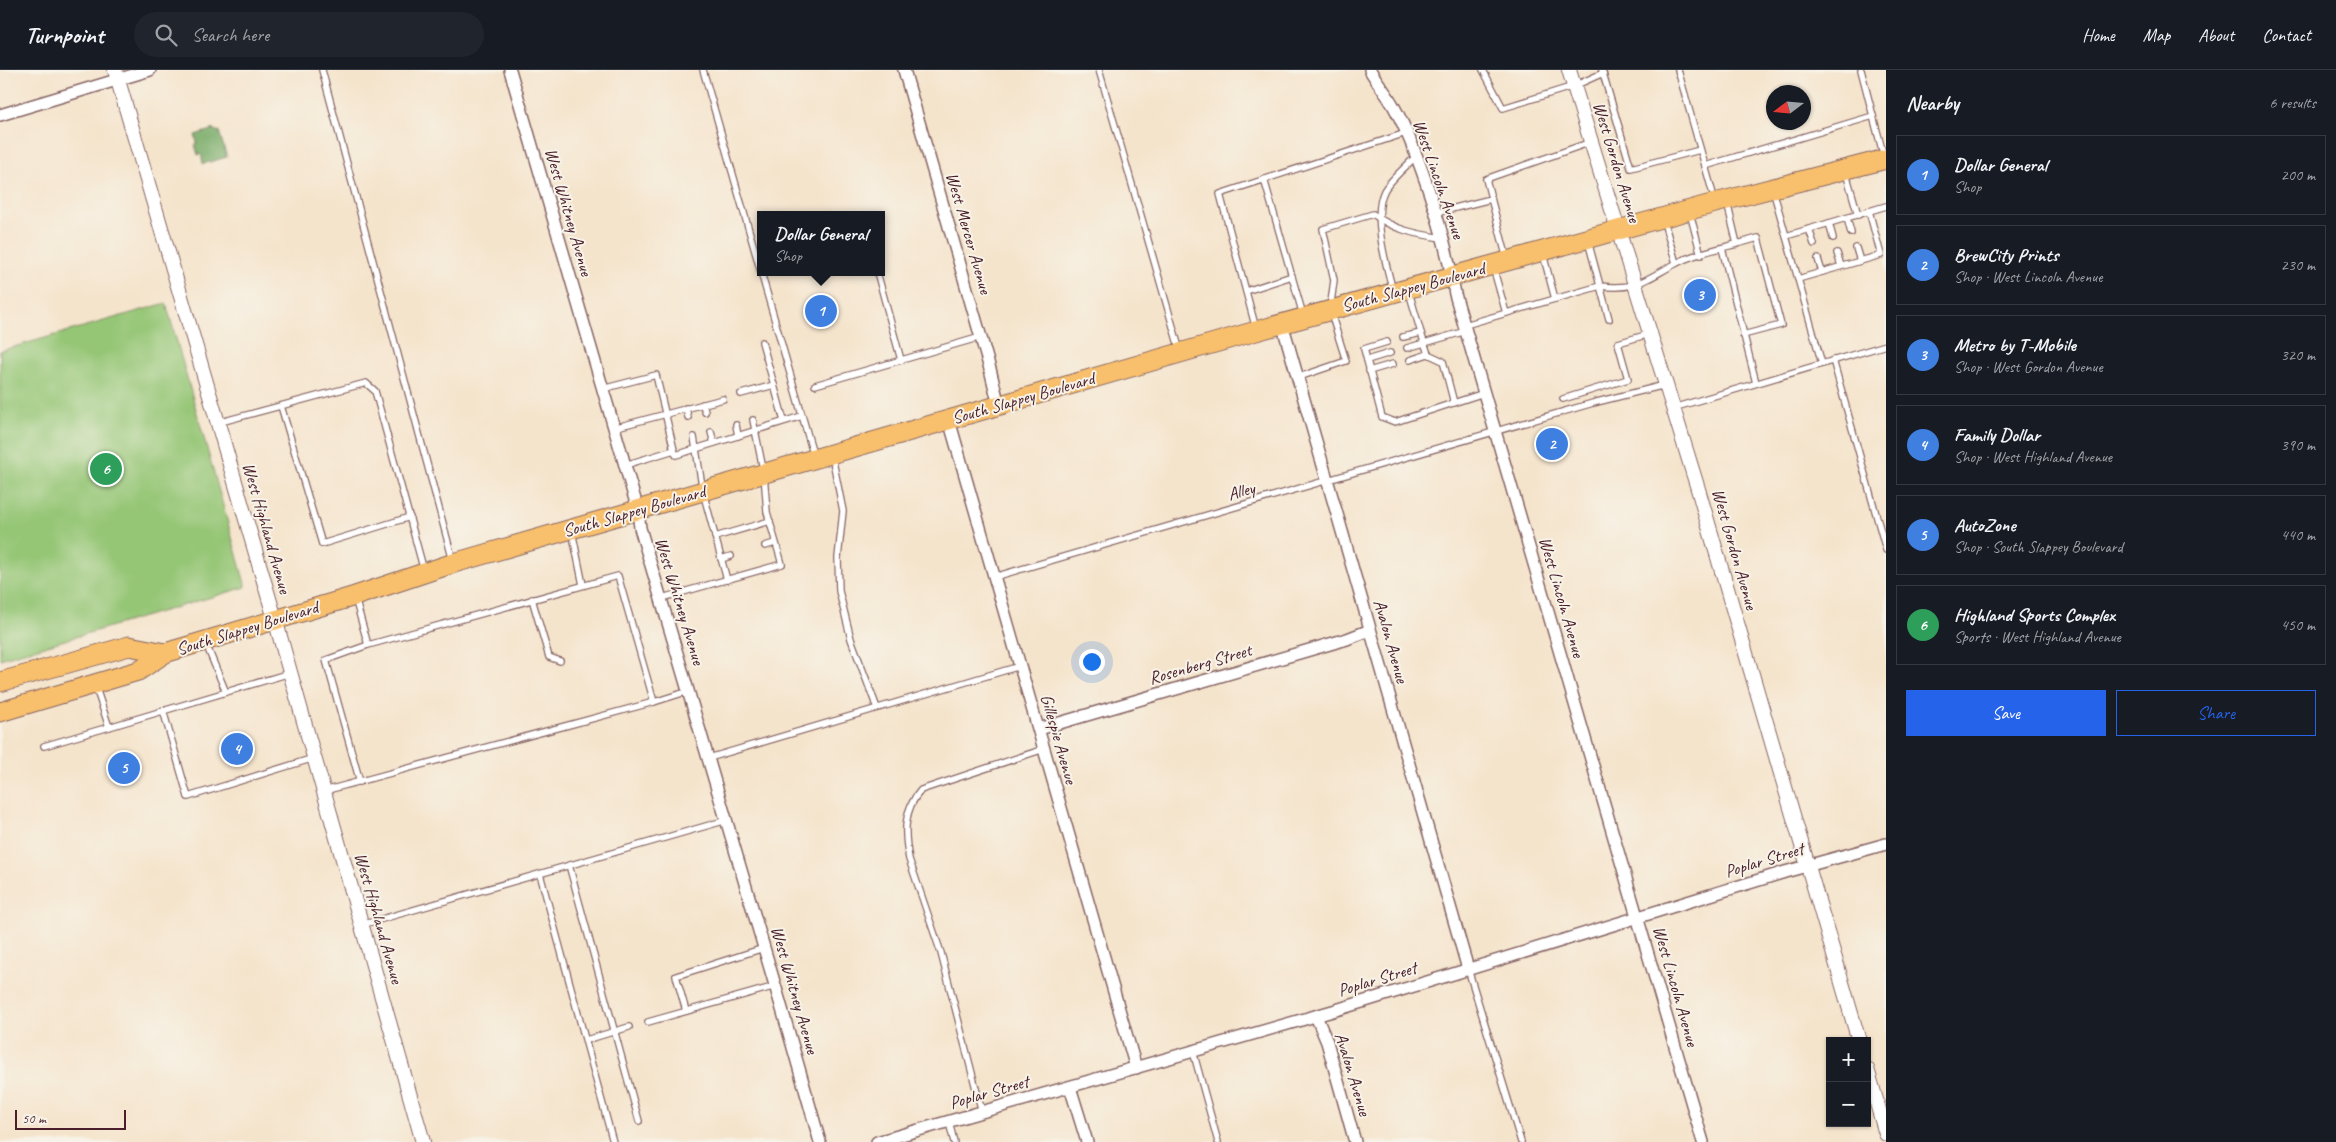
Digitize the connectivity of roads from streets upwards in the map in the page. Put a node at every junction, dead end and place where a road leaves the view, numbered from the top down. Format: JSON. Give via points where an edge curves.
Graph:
{"nodes":[{"id":1,"x":150,"y":70,"type":"edge"},
{"id":2,"x":510,"y":70,"type":"edge"},
{"id":3,"x":904,"y":70,"type":"edge"},
{"id":4,"x":1370,"y":70,"type":"edge"},
{"id":5,"x":1569,"y":70,"type":"edge"},
{"id":6,"x":116,"y":75,"type":"edge"},
{"id":7,"x":0,"y":115,"type":"edge"},
{"id":8,"x":1885,"y":161,"type":"edge"},
{"id":9,"x":1618,"y":230,"type":"junction"},
{"id":10,"x":1452,"y":277,"type":"junction"},
{"id":11,"x":1282,"y":323,"type":"junction"},
{"id":12,"x":999,"y":406,"type":"junction"},
{"id":13,"x":949,"y":420,"type":"junction"},
{"id":14,"x":638,"y":510,"type":"junction"},
{"id":15,"x":274,"y":619,"type":"junction"},
{"id":16,"x":1370,"y":630,"type":"junction"},
{"id":17,"x":165,"y":653,"type":"junction"},
{"id":18,"x":0,"y":682,"type":"edge"},
{"id":19,"x":0,"y":712,"type":"edge"},
{"id":20,"x":1038,"y":729,"type":"junction"},
{"id":21,"x":1886,"y":844,"type":"edge"},
{"id":22,"x":1808,"y":865,"type":"junction"},
{"id":23,"x":1637,"y":918,"type":"junction"},
{"id":24,"x":1468,"y":969,"type":"junction"},
{"id":25,"x":1316,"y":1016,"type":"junction"},
{"id":26,"x":1858,"y":1037,"type":"edge"},
{"id":27,"x":1136,"y":1068,"type":"junction"},
{"id":28,"x":1871,"y":1082,"type":"edge"},
{"id":29,"x":1070,"y":1087,"type":"junction"},
{"id":30,"x":1886,"y":1134,"type":"edge"},
{"id":31,"x":423,"y":1142,"type":"edge"},
{"id":32,"x":820,"y":1142,"type":"edge"},
{"id":33,"x":877,"y":1142,"type":"edge"},
{"id":34,"x":1087,"y":1142,"type":"edge"},
{"id":35,"x":1355,"y":1142,"type":"edge"},
{"id":36,"x":1703,"y":1142,"type":"edge"}],
"edges":[{"from":1,"to":6,"type":"street"},
{"from":2,"to":14,"type":"street","name":"West Whitney Avenue"},
{"from":3,"to":12,"type":"street","name":"West Mercer Avenue"},
{"from":4,"to":10,"type":"street","name":"West Lincoln Avenue","via":[[1406,133],[1435,213]]},
{"from":5,"to":9,"type":"street","name":"West Gordon Avenue"},
{"from":6,"to":7,"type":"street"},
{"from":6,"to":15,"type":"street","name":"West Highland Avenue"},
{"from":8,"to":9,"type":"main road","name":"South Slappey Boulevard"},
{"from":9,"to":10,"type":"main road","name":"South Slappey Boulevard"},
{"from":9,"to":22,"type":"street","name":"West Gordon Avenue"},
{"from":10,"to":11,"type":"main road","name":"South Slappey Boulevard"},
{"from":10,"to":23,"type":"street","name":"West Lincoln Avenue"},
{"from":11,"to":12,"type":"main road","name":"South Slappey Boulevard"},
{"from":11,"to":16,"type":"street","name":"Avalon Avenue"},
{"from":12,"to":13,"type":"main road","name":"South Slappey Boulevard"},
{"from":13,"to":14,"type":"main road","name":"South Slappey Boulevard"},
{"from":13,"to":20,"type":"street","name":"Gillespie Avenue"},
{"from":14,"to":15,"type":"main road","name":"South Slappey Boulevard"},
{"from":14,"to":32,"type":"street","name":"West Whitney Avenue","via":[[640,528]]},
{"from":15,"to":17,"type":"main road","name":"South Slappey Boulevard"},
{"from":15,"to":31,"type":"street","name":"West Highland Avenue"},
{"from":16,"to":20,"type":"street","name":"Rosenberg Street"},
{"from":16,"to":24,"type":"street","name":"Avalon Avenue"},
{"from":17,"to":18,"type":"main road","name":"South Slappey Boulevard","via":[[129,646]]},
{"from":17,"to":19,"type":"main road","name":"South Slappey Boulevard","via":[[138,671]]},
{"from":20,"to":27,"type":"street","name":"Gillespie Avenue"},
{"from":21,"to":22,"type":"street","name":"Poplar Street"},
{"from":22,"to":23,"type":"street","name":"Poplar Street"},
{"from":22,"to":26,"type":"street","name":"West Gordon Avenue"},
{"from":23,"to":24,"type":"street","name":"Poplar Street"},
{"from":23,"to":36,"type":"street","name":"West Lincoln Avenue"},
{"from":24,"to":25,"type":"street","name":"Poplar Street"},
{"from":25,"to":27,"type":"street","name":"Poplar Street"},
{"from":25,"to":35,"type":"street","name":"Avalon Avenue","via":[[1327,1042]]},
{"from":27,"to":29,"type":"street","name":"Poplar Street"},
{"from":28,"to":30,"type":"street"},
{"from":29,"to":33,"type":"street","name":"Poplar Street"},
{"from":29,"to":34,"type":"street"}]}
